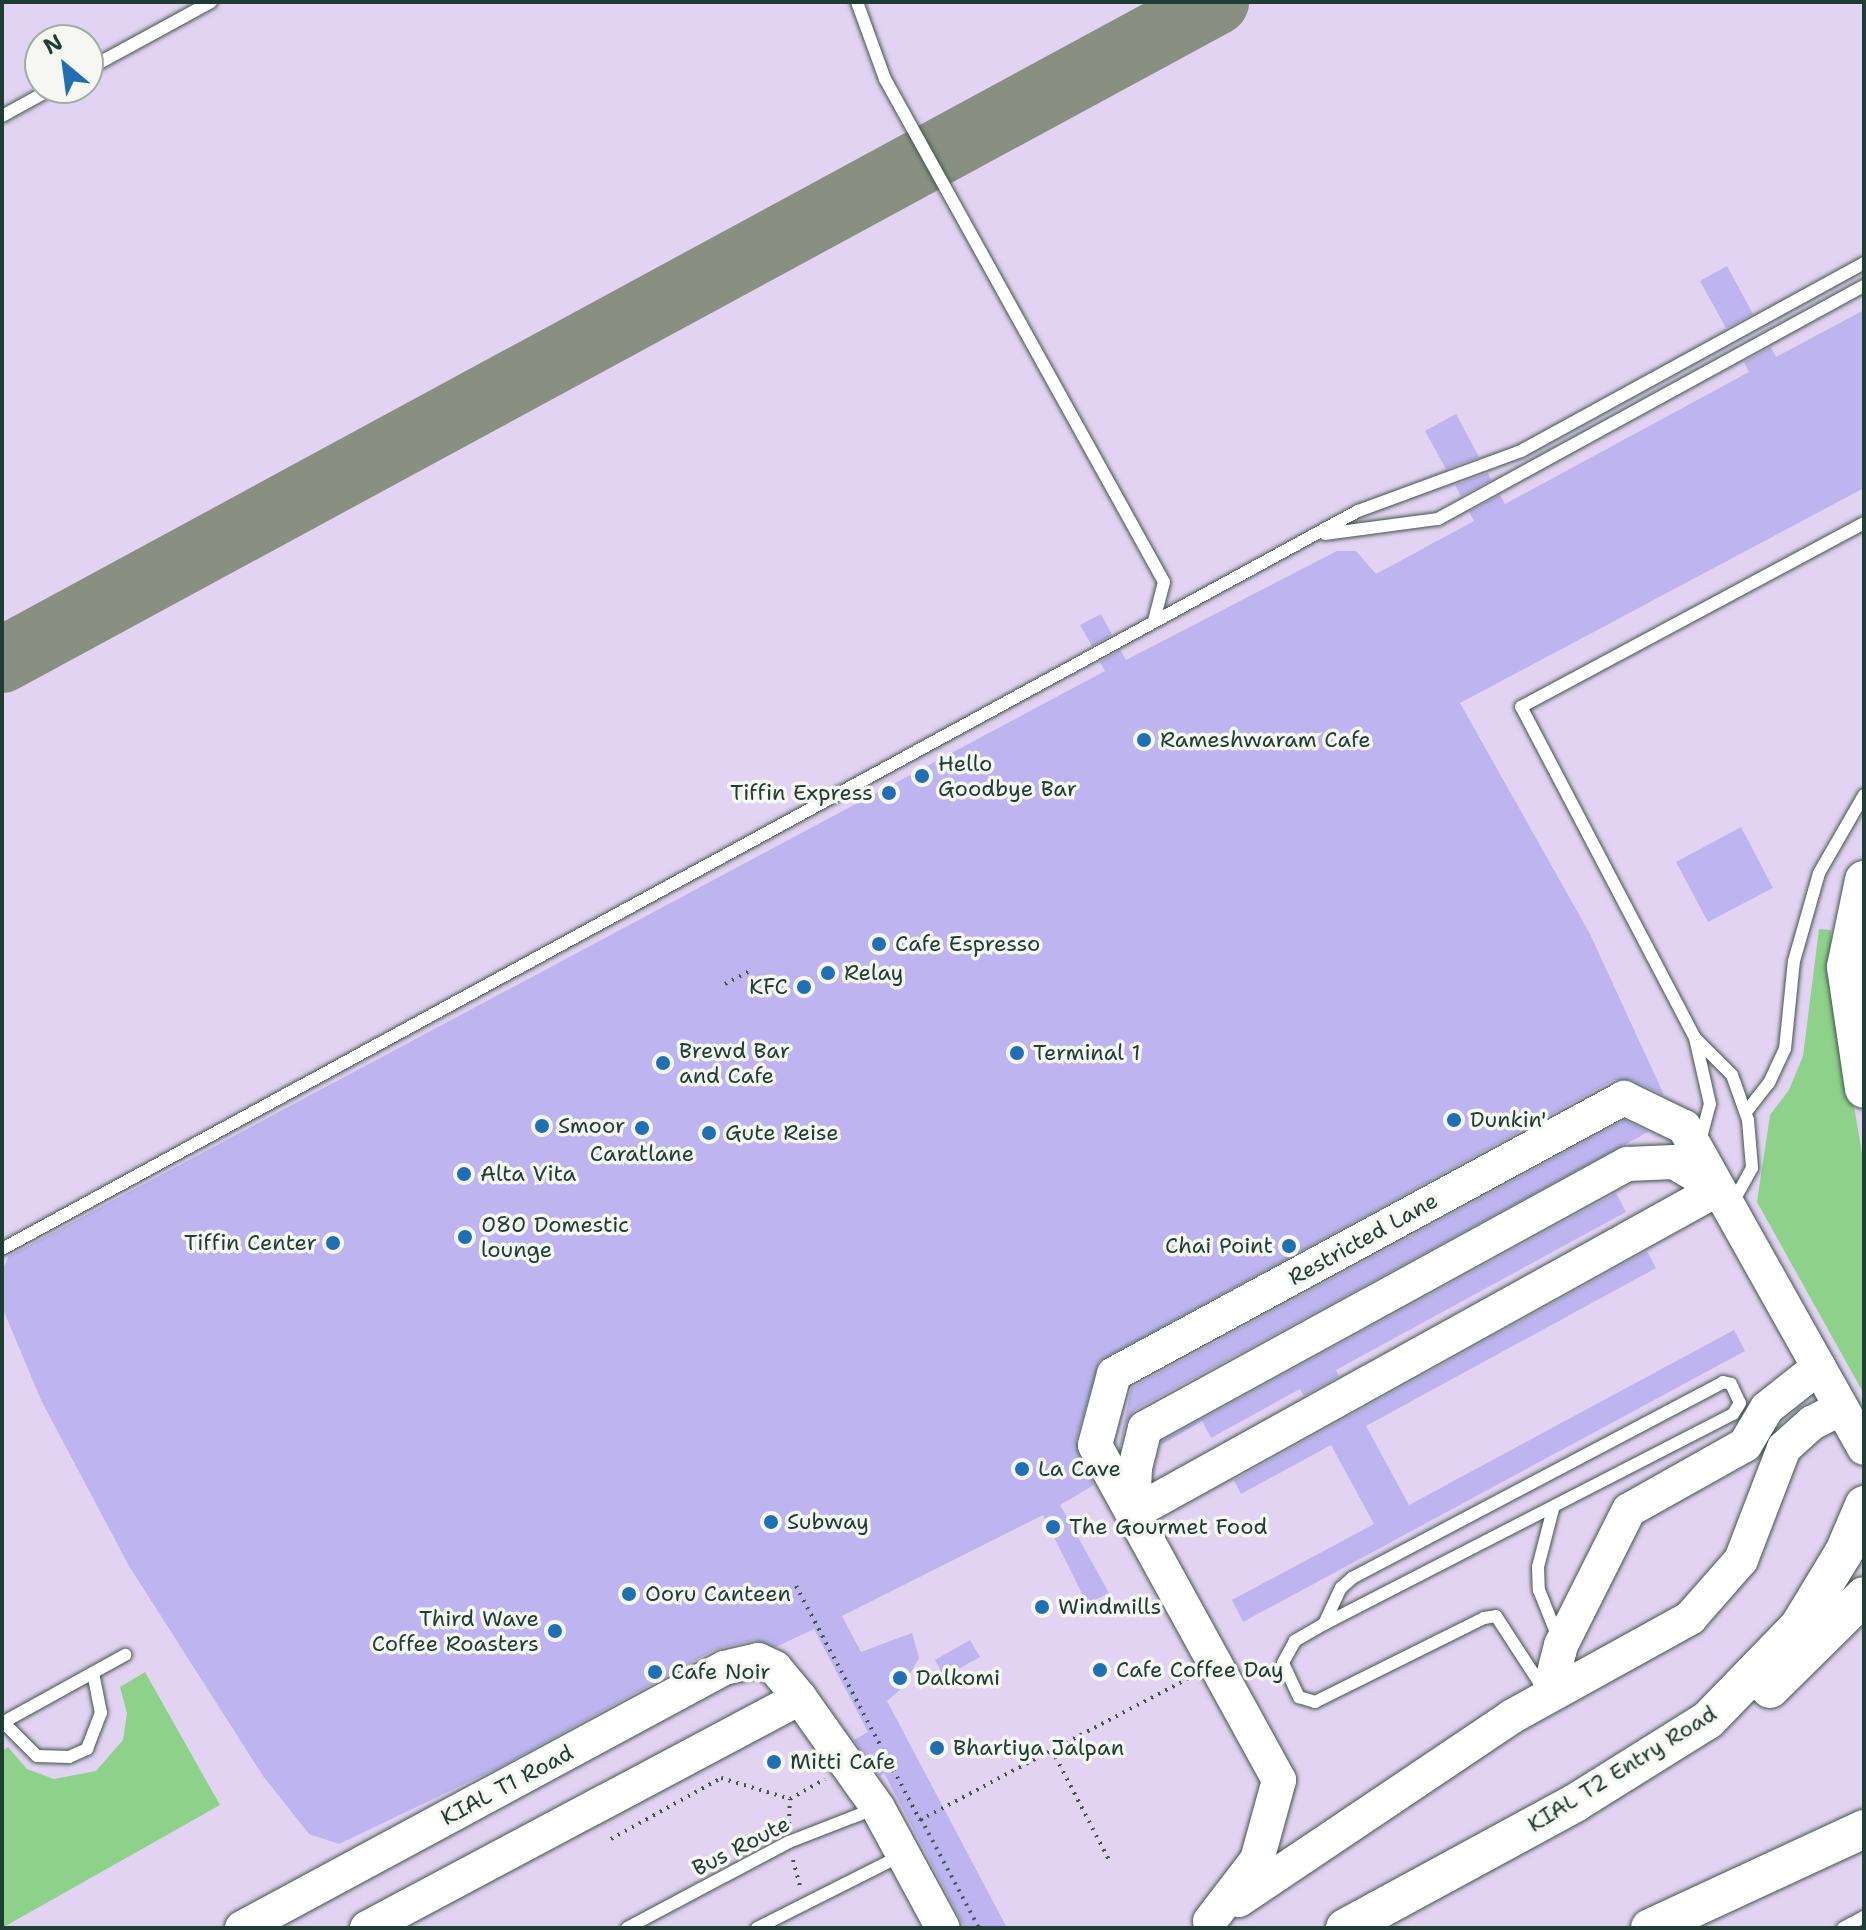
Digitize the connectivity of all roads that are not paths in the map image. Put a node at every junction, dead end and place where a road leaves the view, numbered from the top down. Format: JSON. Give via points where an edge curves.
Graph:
{"nodes":[{"id":1,"x":211,"y":2,"type":"edge"},
{"id":2,"x":857,"y":2,"type":"edge"},
{"id":3,"x":104,"y":60,"type":"edge"},
{"id":4,"x":24,"y":104,"type":"edge"},
{"id":5,"x":2,"y":116,"type":"edge"},
{"id":6,"x":1864,"y":263,"type":"edge"},
{"id":7,"x":1864,"y":286,"type":"edge"},
{"id":8,"x":1864,"y":523,"type":"edge"},
{"id":9,"x":1306,"y":539,"type":"junction"},
{"id":10,"x":1154,"y":621,"type":"junction"},
{"id":11,"x":1864,"y":795,"type":"edge"},
{"id":12,"x":1864,"y":880,"type":"edge"},
{"id":13,"x":1695,"y":1038,"type":"junction"},
{"id":14,"x":1864,"y":1089,"type":"edge"},
{"id":15,"x":1746,"y":1112,"type":"junction"},
{"id":16,"x":1697,"y":1152,"type":"junction"},
{"id":17,"x":1724,"y":1199,"type":"junction"},
{"id":18,"x":2,"y":1249,"type":"edge"},
{"id":19,"x":1819,"y":1367,"type":"junction"},
{"id":20,"x":1841,"y":1408,"type":"junction"},
{"id":21,"x":1864,"y":1447,"type":"edge"},
{"id":22,"x":1864,"y":1505,"type":"edge"},
{"id":23,"x":1553,"y":1509,"type":"junction"},
{"id":24,"x":1133,"y":1513,"type":"junction"},
{"id":25,"x":1864,"y":1596,"type":"edge"},
{"id":26,"x":1324,"y":1624,"type":"junction"},
{"id":27,"x":1561,"y":1645,"type":"junction"},
{"id":28,"x":125,"y":1655,"type":"dead end"},
{"id":29,"x":93,"y":1673,"type":"junction"},
{"id":30,"x":1548,"y":1696,"type":"junction"},
{"id":31,"x":800,"y":1698,"type":"junction"},
{"id":32,"x":3,"y":1723,"type":"edge"},
{"id":33,"x":1575,"y":1803,"type":"junction"},
{"id":34,"x":878,"y":1808,"type":"junction"},
{"id":35,"x":1864,"y":1829,"type":"edge"},
{"id":36,"x":1864,"y":1845,"type":"edge"},
{"id":37,"x":903,"y":1855,"type":"junction"},
{"id":38,"x":1718,"y":1892,"type":"junction"},
{"id":39,"x":1864,"y":1917,"type":"edge"},
{"id":40,"x":1204,"y":1924,"type":"edge"},
{"id":41,"x":242,"y":1928,"type":"edge"},
{"id":42,"x":367,"y":1928,"type":"edge"},
{"id":43,"x":627,"y":1928,"type":"edge"},
{"id":44,"x":757,"y":1928,"type":"edge"},
{"id":45,"x":943,"y":1928,"type":"edge"},
{"id":46,"x":1345,"y":1928,"type":"edge"},
{"id":47,"x":1650,"y":1928,"type":"edge"},
{"id":48,"x":1843,"y":1928,"type":"edge"}],
"edges":[{"from":1,"to":3,"type":"lane"},
{"from":2,"to":10,"type":"lane","via":[[885,79],[1164,582]]},
{"from":4,"to":5,"type":"lane"},
{"from":6,"to":9,"type":"lane","via":[[1521,451],[1419,484]]},
{"from":7,"to":9,"type":"lane","via":[[1438,519],[1409,526],[1358,526]]},
{"from":8,"to":13,"type":"lane","via":[[1521,707]]},
{"from":9,"to":10,"type":"lane"},
{"from":10,"to":18,"type":"lane"},
{"from":11,"to":15,"type":"lane","via":[[1819,873],[1794,961],[1785,1049],[1769,1083]]},
{"from":12,"to":14,"type":"main road","via":[[1854,908],[1846,967]]},
{"from":13,"to":15,"type":"lane","via":[[1732,1075]]},
{"from":13,"to":16,"type":"lane","via":[[1710,1104]]},
{"from":15,"to":17,"type":"lane","via":[[1752,1168]]},
{"from":16,"to":17,"type":"main road","name":"Restricted Lane"},
{"from":16,"to":24,"type":"main road","name":"Restricted Lane","via":[[1684,1127],[1624,1098],[1114,1374],[1095,1445]]},
{"from":17,"to":19,"type":"main road","name":"Restricted Lane"},
{"from":17,"to":24,"type":"main road"},
{"from":17,"to":24,"type":"main road","via":[[1699,1172],[1674,1162],[1627,1164],[1145,1428],[1135,1468]]},
{"from":19,"to":20,"type":"main road","name":"Restricted Lane"},
{"from":19,"to":27,"type":"main road","via":[[1767,1408],[1745,1445],[1629,1510]]},
{"from":20,"to":21,"type":"main road","name":"Restricted Lane"},
{"from":20,"to":30,"type":"main road","via":[[1804,1429],[1784,1448],[1752,1539],[1710,1600],[1669,1633]]},
{"from":22,"to":33,"type":"main road","name":"KIAL T2 Entry Road","via":[[1823,1590],[1761,1671],[1708,1720]]},
{"from":23,"to":26,"type":"lane"},
{"from":23,"to":26,"type":"lane","via":[[1733,1414],[1738,1392],[1723,1382],[1352,1578],[1341,1588]]},
{"from":23,"to":27,"type":"lane","via":[[1538,1579]]},
{"from":24,"to":40,"type":"main road","via":[[1279,1780],[1257,1860]]},
{"from":25,"to":33,"type":"main road","via":[[1811,1654],[1741,1711]]},
{"from":26,"to":30,"type":"lane","via":[[1286,1649],[1287,1680],[1299,1697],[1315,1702],[1496,1616]]},
{"from":27,"to":30,"type":"main road"},
{"from":28,"to":29,"type":"lane"},
{"from":29,"to":32,"type":"lane"},
{"from":29,"to":32,"type":"lane","via":[[101,1713],[87,1749],[69,1757],[37,1756]]},
{"from":30,"to":40,"type":"main road","via":[[1403,1785]]},
{"from":31,"to":34,"type":"main road"},
{"from":31,"to":41,"type":"main road","name":"KIAL T1 Road","via":[[775,1668],[758,1660],[724,1668]]},
{"from":31,"to":42,"type":"main road"},
{"from":33,"to":46,"type":"main road","name":"KIAL T2 Entry Road"},
{"from":34,"to":37,"type":"main road"},
{"from":34,"to":43,"type":"lane","name":"Bus Route","via":[[789,1842]]},
{"from":35,"to":38,"type":"main road"},
{"from":36,"to":38,"type":"main road"},
{"from":37,"to":44,"type":"lane"},
{"from":37,"to":45,"type":"main road"},
{"from":38,"to":47,"type":"main road"},
{"from":39,"to":48,"type":"lane"}]}
